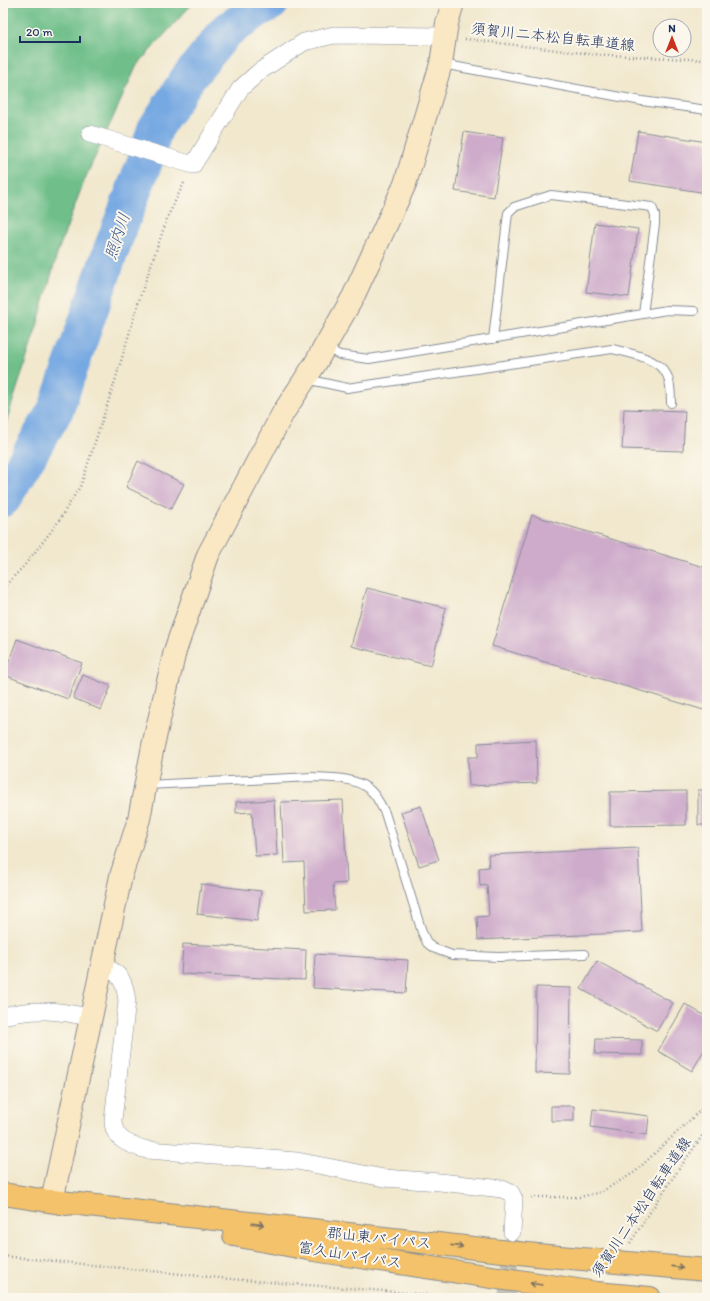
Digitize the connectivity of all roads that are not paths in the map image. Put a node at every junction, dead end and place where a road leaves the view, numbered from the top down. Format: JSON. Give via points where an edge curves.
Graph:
{"nodes":[{"id":1,"x":448,"y":21,"type":"edge"},
{"id":2,"x":441,"y":64,"type":"junction"},
{"id":3,"x":707,"y":110,"type":"edge"},
{"id":4,"x":90,"y":134,"type":"dead end"},
{"id":5,"x":694,"y":311,"type":"dead end"},
{"id":6,"x":643,"y":314,"type":"junction"},
{"id":7,"x":493,"y":339,"type":"junction"},
{"id":8,"x":324,"y":348,"type":"junction"},
{"id":9,"x":305,"y":379,"type":"junction"},
{"id":10,"x":671,"y":403,"type":"dead end"},
{"id":11,"x":146,"y":785,"type":"junction"},
{"id":12,"x":584,"y":954,"type":"dead end"},
{"id":13,"x":102,"y":966,"type":"junction"},
{"id":14,"x":3,"y":1016,"type":"edge"},
{"id":15,"x":91,"y":1018,"type":"junction"},
{"id":16,"x":3,"y":1194,"type":"edge"},
{"id":17,"x":52,"y":1201,"type":"junction"},
{"id":18,"x":512,"y":1232,"type":"tunnel mouth"},
{"id":19,"x":707,"y":1270,"type":"edge"},
{"id":20,"x":640,"y":1297,"type":"edge"}],
"edges":[{"from":1,"to":2,"type":"street"},
{"from":1,"to":4,"type":"street","via":[[334,35],[304,42],[260,71],[240,90],[188,163]]},
{"from":2,"to":3,"type":"lane","via":[[642,101]]},
{"from":2,"to":8,"type":"street","via":[[405,184],[353,297]]},
{"from":5,"to":6,"type":"lane","via":[[667,310]]},
{"from":6,"to":7,"type":"lane"},
{"from":6,"to":7,"type":"lane","via":[[655,224],[652,207],[551,195],[514,207],[508,213]]},
{"from":7,"to":8,"type":"lane","via":[[369,359],[340,355]]},
{"from":8,"to":9,"type":"street"},
{"from":9,"to":10,"type":"lane","via":[[347,388],[612,349],[637,354],[660,366],[667,376]]},
{"from":9,"to":11,"type":"street","via":[[283,413],[208,555],[175,651],[152,746]]},
{"from":11,"to":12,"type":"lane","via":[[313,777],[357,782],[372,791],[385,813],[427,943],[441,952],[452,955],[498,957]]},
{"from":11,"to":13,"type":"street","via":[[139,819],[121,876]]},
{"from":13,"to":15,"type":"street"},
{"from":13,"to":18,"type":"street","via":[[114,972],[126,986],[127,1001],[113,1127],[117,1134],[132,1146],[147,1150],[297,1161],[384,1178],[502,1189],[511,1193],[514,1199]]},
{"from":14,"to":15,"type":"street","via":[[36,1010],[68,1012]]},
{"from":15,"to":17,"type":"street"},
{"from":16,"to":17,"type":"highway","name":"富久山バイパス"},
{"from":17,"to":19,"type":"highway","name":"郡山東バイパス","one_way":true,"via":[[537,1255]]},
{"from":20,"to":17,"type":"highway","name":"富久山バイパス","one_way":true,"via":[[597,1293],[314,1250]]}]}
